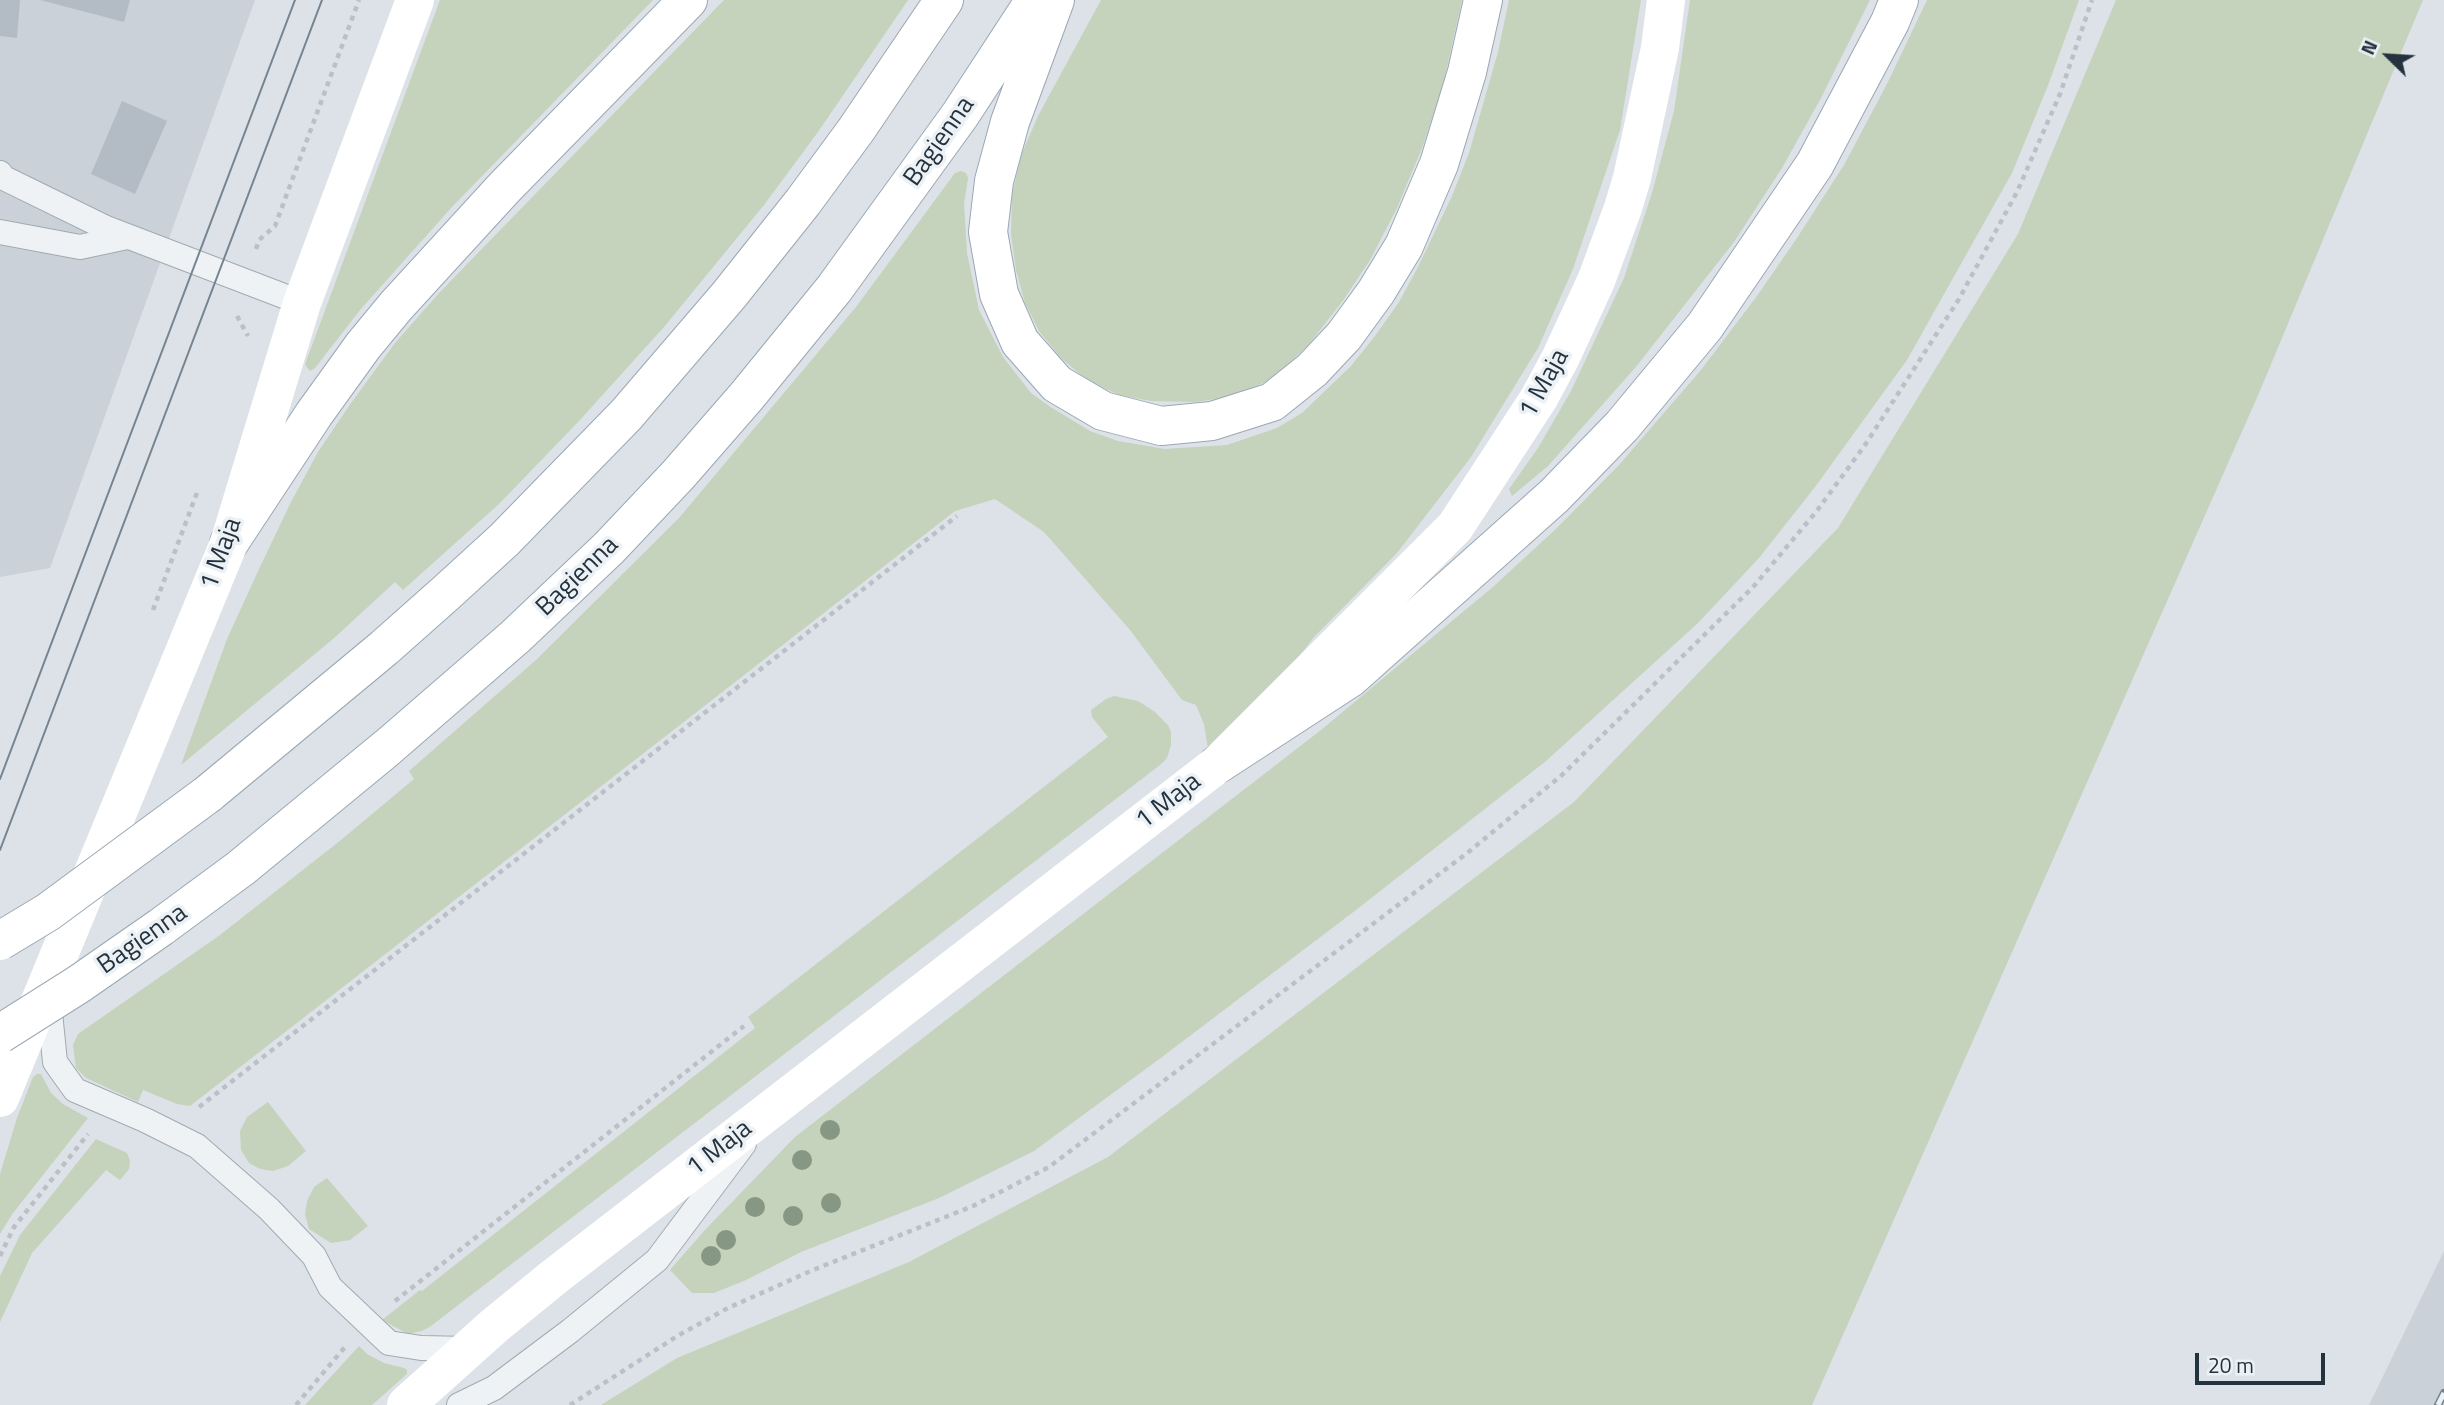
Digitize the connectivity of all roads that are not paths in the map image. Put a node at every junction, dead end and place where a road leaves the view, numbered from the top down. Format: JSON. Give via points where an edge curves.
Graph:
{"nodes":[{"id":1,"x":415,"y":0,"type":"edge"},
{"id":2,"x":688,"y":0,"type":"edge"},
{"id":3,"x":944,"y":0,"type":"edge"},
{"id":4,"x":1035,"y":0,"type":"edge"},
{"id":5,"x":1055,"y":0,"type":"edge"},
{"id":6,"x":1483,"y":0,"type":"edge"},
{"id":7,"x":1666,"y":0,"type":"edge"},
{"id":8,"x":1899,"y":0,"type":"edge"},
{"id":9,"x":0,"y":173,"type":"edge"},
{"id":10,"x":0,"y":232,"type":"edge"},
{"id":11,"x":127,"y":237,"type":"junction"},
{"id":12,"x":302,"y":303,"type":"junction"},
{"id":13,"x":229,"y":543,"type":"junction"},
{"id":14,"x":1218,"y":764,"type":"junction"},
{"id":15,"x":0,"y":941,"type":"edge"},
{"id":16,"x":46,"y":982,"type":"junction"},
{"id":17,"x":0,"y":1034,"type":"edge"},
{"id":18,"x":0,"y":1098,"type":"edge"},
{"id":19,"x":767,"y":1112,"type":"junction"},
{"id":20,"x":468,"y":1349,"type":"junction"},
{"id":21,"x":406,"y":1405,"type":"edge"},
{"id":22,"x":459,"y":1405,"type":"edge"}],
"edges":[{"from":1,"to":12,"type":"main road","name":"1 Maja"},
{"from":2,"to":13,"type":"main road","via":[[396,306],[314,414]]},
{"from":3,"to":15,"type":"main road","bridge":true,"via":[[803,202],[721,305],[570,475],[384,648],[208,794],[48,912]]},
{"from":4,"to":17,"type":"main road","name":"Bagienna","bridge":true,"via":[[960,115],[834,289],[746,397],[618,539],[515,637],[241,868],[79,984]]},
{"from":5,"to":6,"type":"main road","via":[[1010,122],[994,181],[988,232],[999,294],[1020,342],[1057,384],[1103,411],[1161,426],[1212,421],[1272,402],[1344,336],[1404,246],[1439,164]]},
{"from":7,"to":14,"type":"main road","name":"1 Maja","via":[[1649,104],[1623,208],[1581,314],[1539,398],[1455,527]]},
{"from":8,"to":14,"type":"main road","via":[[1815,164],[1705,326],[1622,426],[1554,496],[1350,678]]},
{"from":9,"to":11,"type":"lane"},
{"from":10,"to":11,"type":"lane","via":[[80,247]]},
{"from":11,"to":12,"type":"lane"},
{"from":12,"to":13,"type":"main road","name":"1 Maja"},
{"from":13,"to":16,"type":"main road","name":"1 Maja"},
{"from":14,"to":19,"type":"main road","name":"1 Maja"},
{"from":16,"to":18,"type":"main road","name":"1 Maja"},
{"from":16,"to":20,"type":"lane","via":[[55,1062],[75,1090],[197,1146],[270,1209],[314,1256],[330,1287],[389,1343],[421,1349]]},
{"from":19,"to":20,"type":"main road","name":"1 Maja"},
{"from":19,"to":22,"type":"lane","via":[[657,1260],[495,1388]]},
{"from":20,"to":21,"type":"main road","name":"1 Maja"}]}
